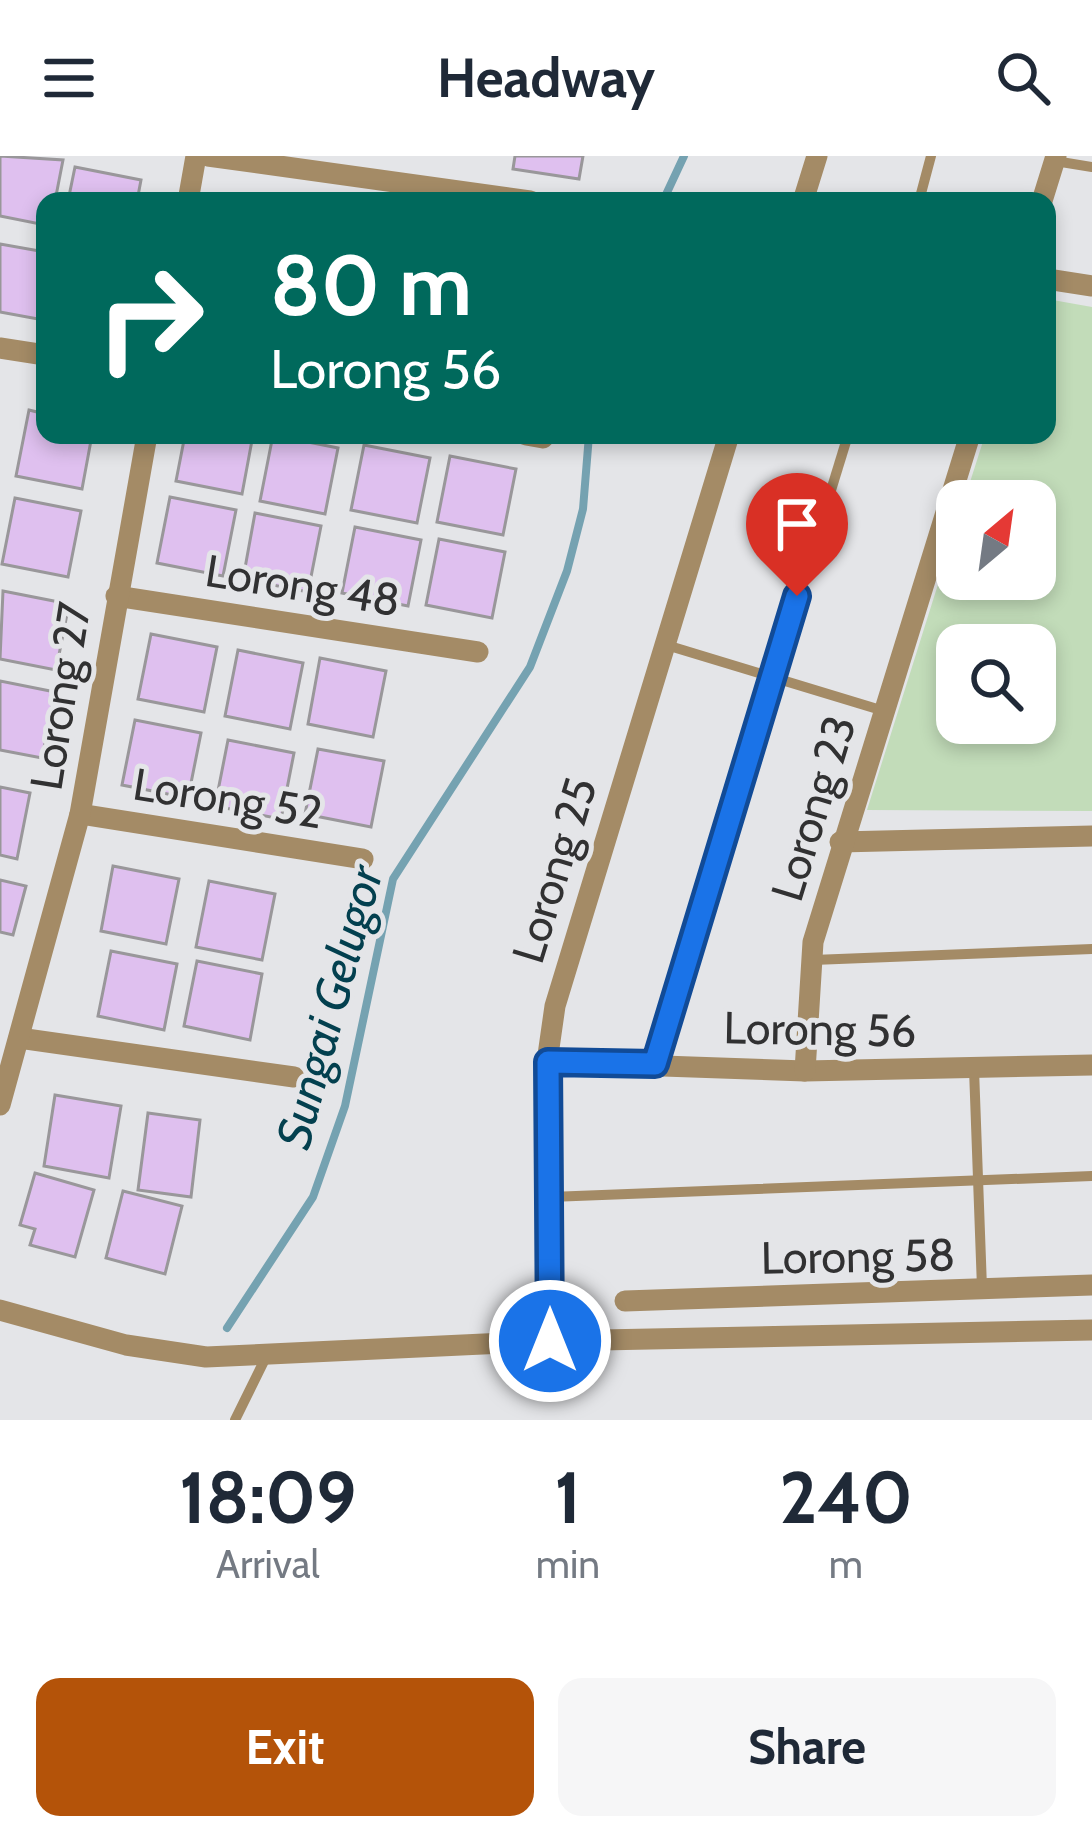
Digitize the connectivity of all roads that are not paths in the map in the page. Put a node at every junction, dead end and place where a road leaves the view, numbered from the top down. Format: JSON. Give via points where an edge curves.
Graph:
{"nodes":[{"id":1,"x":196,"y":156,"type":"edge"},
{"id":2,"x":208,"y":156,"type":"edge"},
{"id":3,"x":817,"y":156,"type":"edge"},
{"id":4,"x":931,"y":156,"type":"edge"},
{"id":5,"x":1055,"y":158,"type":"edge"},
{"id":6,"x":1092,"y":167,"type":"edge"},
{"id":7,"x":190,"y":192,"type":"edge"},
{"id":8,"x":466,"y":192,"type":"edge"},
{"id":9,"x":806,"y":192,"type":"edge"},
{"id":10,"x":921,"y":192,"type":"edge"},
{"id":11,"x":1045,"y":192,"type":"edge"},
{"id":12,"x":1056,"y":280,"type":"edge"},
{"id":13,"x":1092,"y":286,"type":"edge"},
{"id":14,"x":0,"y":347,"type":"edge"},
{"id":15,"x":36,"y":353,"type":"edge"},
{"id":16,"x":144,"y":444,"type":"edge"},
{"id":17,"x":726,"y":444,"type":"edge"},
{"id":18,"x":845,"y":444,"type":"edge"},
{"id":19,"x":967,"y":444,"type":"edge"},
{"id":20,"x":116,"y":596,"type":"junction"},
{"id":21,"x":663,"y":644,"type":"junction"},
{"id":22,"x":478,"y":652,"type":"dead end"},
{"id":23,"x":771,"y":677,"type":"junction"},
{"id":24,"x":884,"y":711,"type":"junction"},
{"id":25,"x":80,"y":814,"type":"junction"},
{"id":26,"x":1092,"y":836,"type":"edge"},
{"id":27,"x":841,"y":842,"type":"junction"},
{"id":28,"x":363,"y":859,"type":"dead end"},
{"id":29,"x":1092,"y":950,"type":"edge"},
{"id":30,"x":810,"y":960,"type":"junction"},
{"id":31,"x":19,"y":1038,"type":"junction"},
{"id":32,"x":548,"y":1062,"type":"junction"},
{"id":33,"x":655,"y":1064,"type":"junction"},
{"id":34,"x":1092,"y":1066,"type":"edge"},
{"id":35,"x":974,"y":1069,"type":"junction"},
{"id":36,"x":805,"y":1071,"type":"junction"},
{"id":37,"x":294,"y":1077,"type":"dead end"},
{"id":38,"x":0,"y":1105,"type":"edge"},
{"id":39,"x":1092,"y":1176,"type":"edge"},
{"id":40,"x":977,"y":1179,"type":"junction"},
{"id":41,"x":548,"y":1197,"type":"junction"},
{"id":42,"x":1092,"y":1286,"type":"edge"},
{"id":43,"x":982,"y":1292,"type":"junction"},
{"id":44,"x":724,"y":1298,"type":"junction"},
{"id":45,"x":625,"y":1301,"type":"dead end"},
{"id":46,"x":0,"y":1310,"type":"edge"},
{"id":47,"x":1092,"y":1330,"type":"edge"},
{"id":48,"x":983,"y":1334,"type":"junction"},
{"id":49,"x":725,"y":1339,"type":"junction"},
{"id":50,"x":550,"y":1341,"type":"junction"},
{"id":51,"x":266,"y":1357,"type":"junction"},
{"id":52,"x":235,"y":1420,"type":"edge"}],
"edges":[{"from":1,"to":7,"type":"street"},
{"from":2,"to":8,"type":"street"},
{"from":3,"to":9,"type":"street"},
{"from":4,"to":10,"type":"lane"},
{"from":5,"to":6,"type":"lane"},
{"from":5,"to":11,"type":"street"},
{"from":12,"to":13,"type":"street"},
{"from":14,"to":15,"type":"street"},
{"from":16,"to":20,"type":"street","name":"Lorong 27"},
{"from":17,"to":21,"type":"street","name":"Lorong 25"},
{"from":18,"to":23,"type":"lane"},
{"from":19,"to":24,"type":"street","name":"Lorong 23"},
{"from":20,"to":22,"type":"street","name":"Lorong 48"},
{"from":20,"to":25,"type":"street","name":"Lorong 27"},
{"from":21,"to":23,"type":"lane"},
{"from":21,"to":32,"type":"street","name":"Lorong 25","via":[[566,958]]},
{"from":23,"to":24,"type":"lane"},
{"from":23,"to":33,"type":"lane"},
{"from":24,"to":27,"type":"street","name":"Lorong 23"},
{"from":25,"to":28,"type":"street","name":"Lorong 52"},
{"from":25,"to":31,"type":"street","name":"Lorong 27"},
{"from":26,"to":27,"type":"street"},
{"from":27,"to":30,"type":"street","name":"Lorong 23"},
{"from":29,"to":30,"type":"lane"},
{"from":30,"to":36,"type":"street","name":"Lorong 23"},
{"from":31,"to":37,"type":"street"},
{"from":31,"to":38,"type":"street","name":"Lorong 27"},
{"from":32,"to":33,"type":"street","name":"Lorong 56"},
{"from":32,"to":41,"type":"street","name":"Lorong 25"},
{"from":33,"to":36,"type":"street","name":"Lorong 56"},
{"from":34,"to":35,"type":"street","name":"Lorong 56"},
{"from":35,"to":36,"type":"street","name":"Lorong 56"},
{"from":35,"to":40,"type":"lane"},
{"from":39,"to":40,"type":"lane"},
{"from":40,"to":41,"type":"lane"},
{"from":40,"to":43,"type":"lane"},
{"from":41,"to":50,"type":"street","name":"Lorong 25"},
{"from":42,"to":43,"type":"street","name":"Lorong 58"},
{"from":43,"to":44,"type":"street","name":"Lorong 58"},
{"from":43,"to":48,"type":"street"},
{"from":44,"to":45,"type":"street","name":"Lorong 58"},
{"from":44,"to":49,"type":"street"},
{"from":46,"to":51,"type":"street","via":[[172,1354]]},
{"from":47,"to":48,"type":"street"},
{"from":48,"to":49,"type":"street"},
{"from":49,"to":50,"type":"street"},
{"from":50,"to":51,"type":"street"},
{"from":51,"to":52,"type":"lane"}]}
